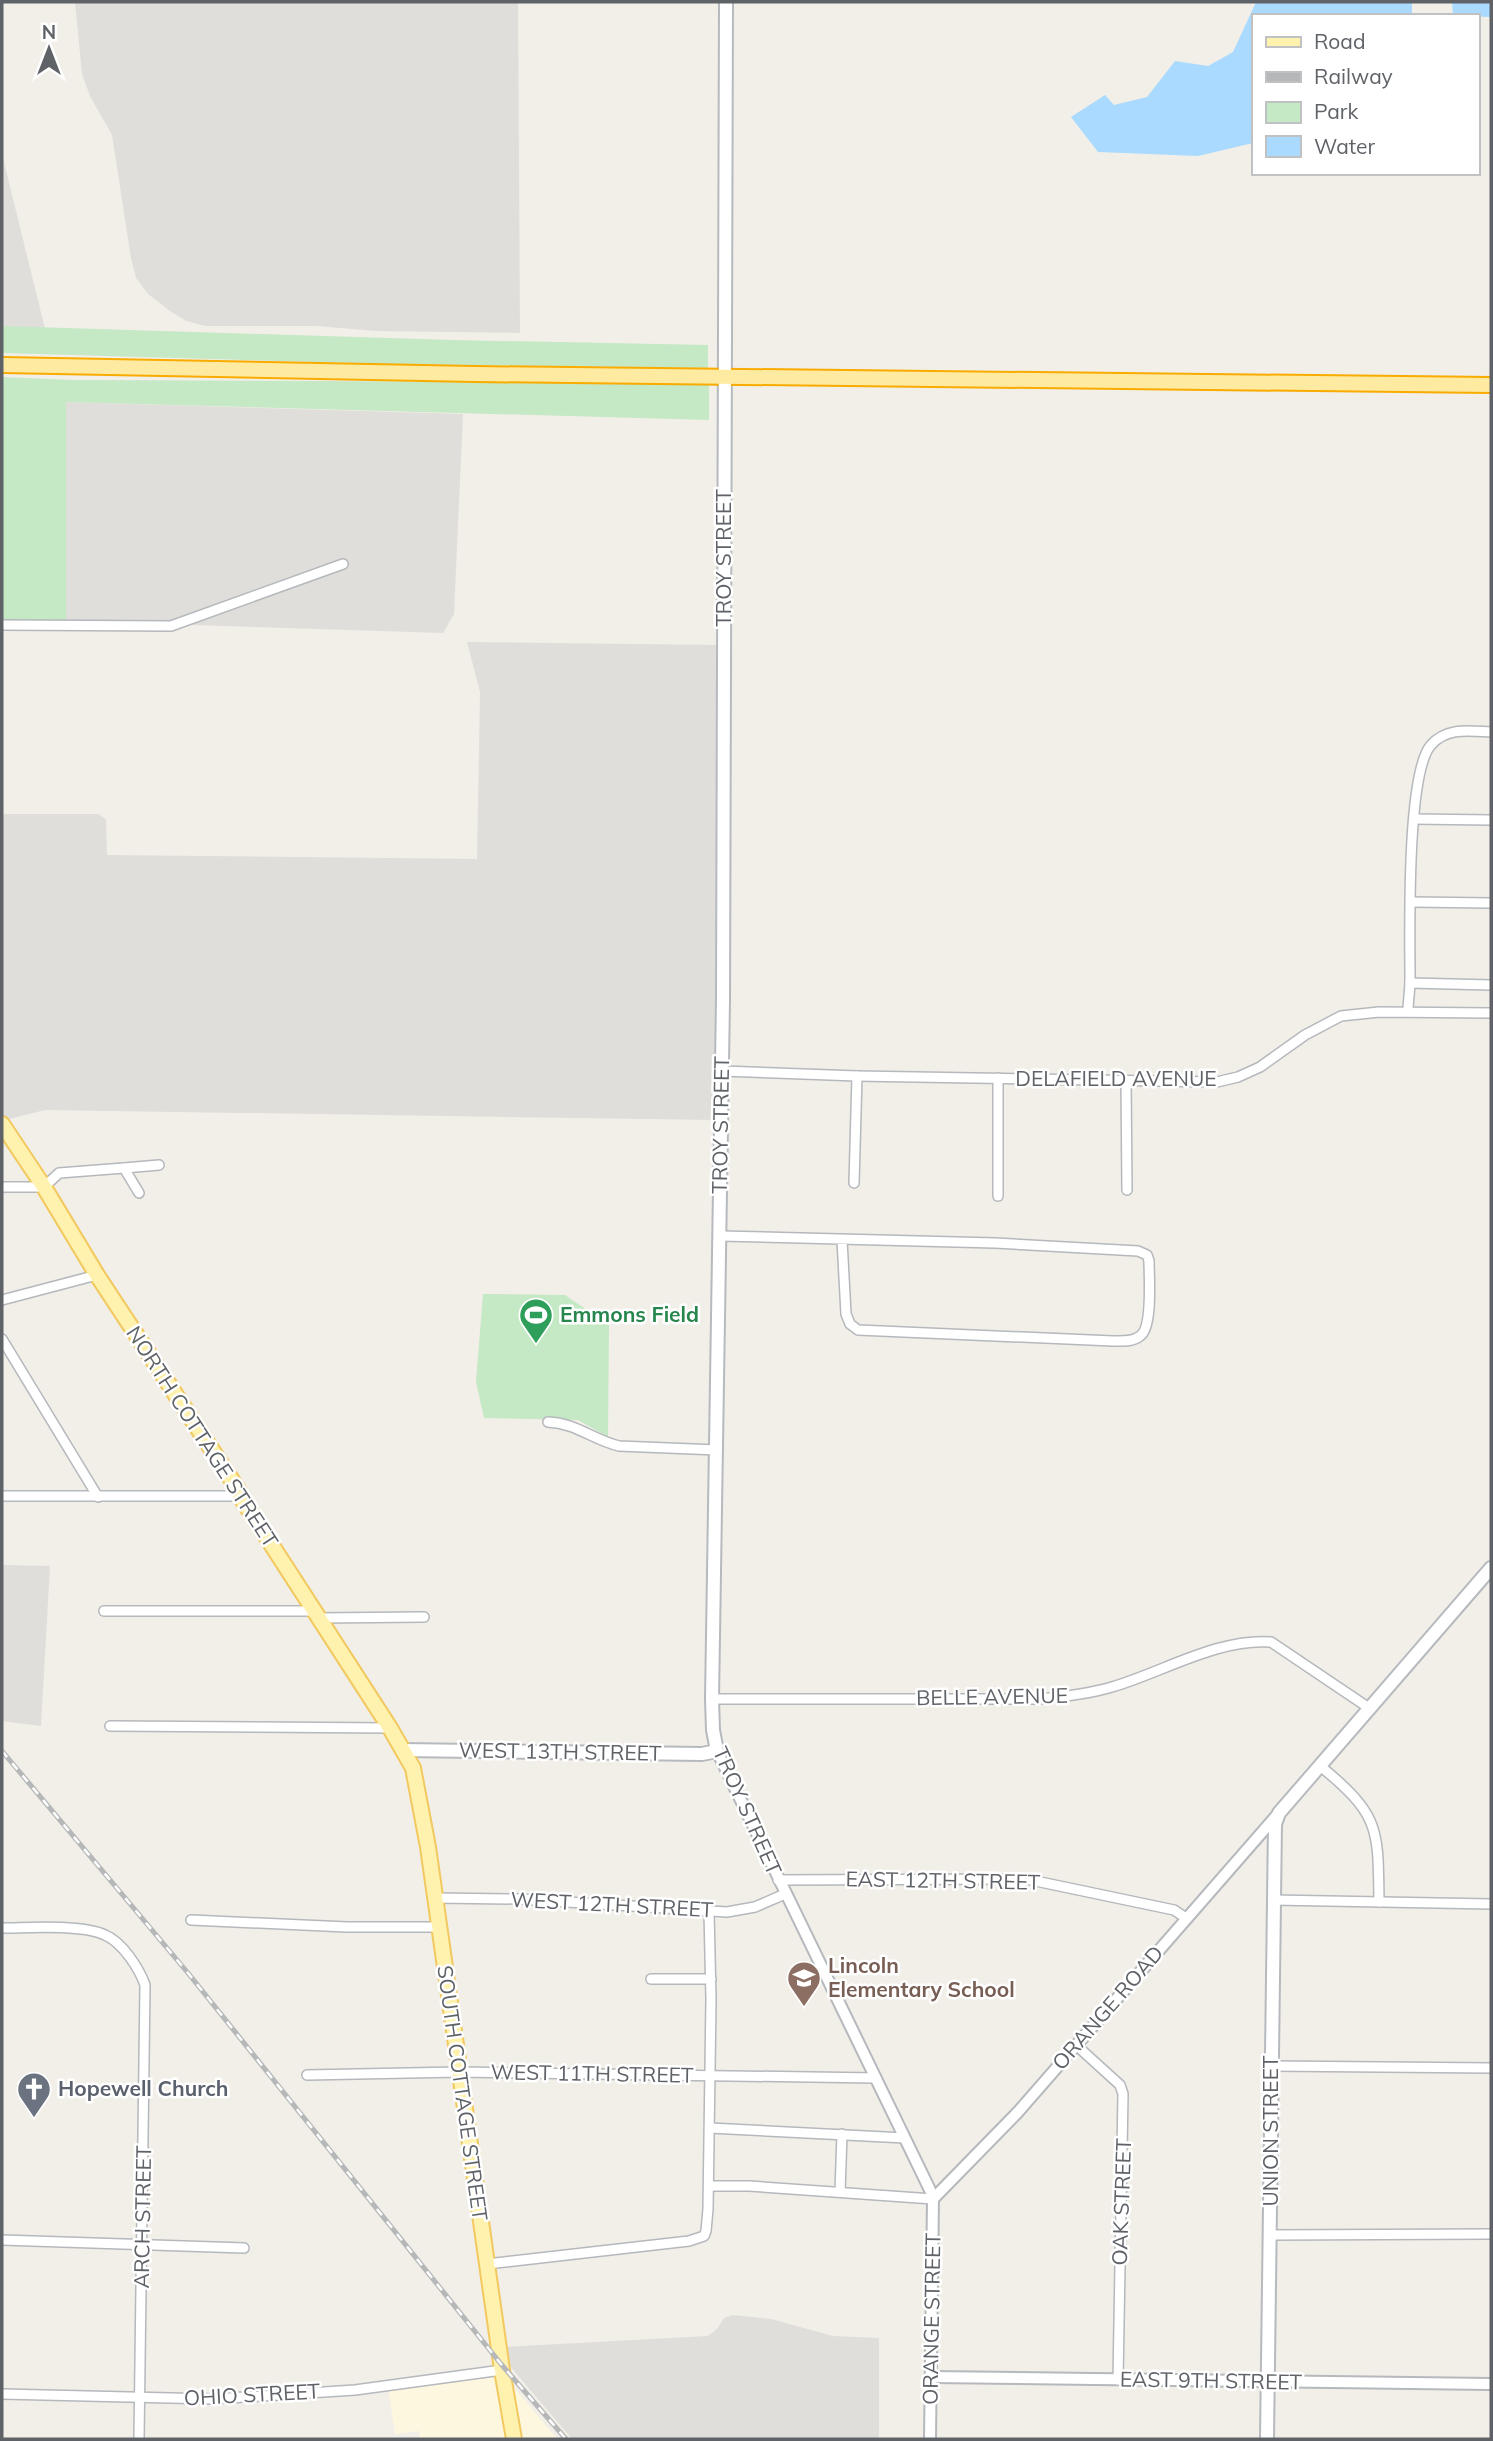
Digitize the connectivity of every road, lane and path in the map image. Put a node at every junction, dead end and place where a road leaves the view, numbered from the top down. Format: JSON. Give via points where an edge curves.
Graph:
{"nodes":[{"id":1,"x":726,"y":2,"type":"edge"},
{"id":2,"x":2,"y":365,"type":"edge"},
{"id":3,"x":724,"y":377,"type":"junction"},
{"id":4,"x":1491,"y":385,"type":"edge"},
{"id":5,"x":343,"y":564,"type":"dead end"},
{"id":6,"x":2,"y":625,"type":"edge"},
{"id":7,"x":1491,"y":732,"type":"edge"},
{"id":8,"x":1414,"y":819,"type":"junction"},
{"id":9,"x":1491,"y":820,"type":"edge"},
{"id":10,"x":1410,"y":902,"type":"junction"},
{"id":11,"x":1491,"y":903,"type":"edge"},
{"id":12,"x":1410,"y":983,"type":"junction"},
{"id":13,"x":1491,"y":985,"type":"edge"},
{"id":14,"x":1408,"y":1012,"type":"junction"},
{"id":15,"x":1491,"y":1013,"type":"edge"},
{"id":16,"x":722,"y":1071,"type":"junction"},
{"id":17,"x":857,"y":1076,"type":"junction"},
{"id":18,"x":998,"y":1078,"type":"junction"},
{"id":19,"x":1126,"y":1081,"type":"junction"},
{"id":20,"x":2,"y":1124,"type":"edge"},
{"id":21,"x":159,"y":1165,"type":"dead end"},
{"id":22,"x":124,"y":1168,"type":"junction"},
{"id":23,"x":854,"y":1184,"type":"dead end"},
{"id":24,"x":2,"y":1187,"type":"edge"},
{"id":25,"x":44,"y":1187,"type":"junction"},
{"id":26,"x":1127,"y":1190,"type":"dead end"},
{"id":27,"x":139,"y":1193,"type":"dead end"},
{"id":28,"x":998,"y":1196,"type":"dead end"},
{"id":29,"x":720,"y":1236,"type":"junction"},
{"id":30,"x":842,"y":1240,"type":"junction"},
{"id":31,"x":97,"y":1275,"type":"junction"},
{"id":32,"x":2,"y":1300,"type":"edge"},
{"id":33,"x":2,"y":1339,"type":"edge"},
{"id":34,"x":548,"y":1422,"type":"dead end"},
{"id":35,"x":717,"y":1450,"type":"junction"},
{"id":36,"x":2,"y":1496,"type":"edge"},
{"id":37,"x":240,"y":1496,"type":"junction"},
{"id":38,"x":98,"y":1497,"type":"junction"},
{"id":39,"x":1491,"y":1568,"type":"edge"},
{"id":40,"x":104,"y":1611,"type":"dead end"},
{"id":41,"x":316,"y":1615,"type":"junction"},
{"id":42,"x":424,"y":1617,"type":"dead end"},
{"id":43,"x":712,"y":1699,"type":"junction"},
{"id":44,"x":1369,"y":1708,"type":"junction"},
{"id":45,"x":110,"y":1726,"type":"dead end"},
{"id":46,"x":390,"y":1728,"type":"junction"},
{"id":47,"x":403,"y":1750,"type":"junction"},
{"id":48,"x":717,"y":1751,"type":"junction"},
{"id":49,"x":1319,"y":1765,"type":"junction"},
{"id":50,"x":1277,"y":1818,"type":"junction"},
{"id":51,"x":778,"y":1880,"type":"junction"},
{"id":52,"x":785,"y":1894,"type":"junction"},
{"id":53,"x":435,"y":1898,"type":"junction"},
{"id":54,"x":1273,"y":1900,"type":"junction"},
{"id":55,"x":1379,"y":1902,"type":"junction"},
{"id":56,"x":1491,"y":1904,"type":"edge"},
{"id":57,"x":709,"y":1912,"type":"junction"},
{"id":58,"x":1186,"y":1918,"type":"junction"},
{"id":59,"x":191,"y":1920,"type":"dead end"},
{"id":60,"x":439,"y":1927,"type":"junction"},
{"id":61,"x":2,"y":1928,"type":"edge"},
{"id":62,"x":651,"y":1979,"type":"dead end"},
{"id":63,"x":711,"y":1979,"type":"junction"},
{"id":64,"x":1076,"y":2045,"type":"junction"},
{"id":65,"x":1272,"y":2066,"type":"junction"},
{"id":66,"x":1491,"y":2068,"type":"edge"},
{"id":67,"x":459,"y":2072,"type":"junction"},
{"id":68,"x":307,"y":2076,"type":"dead end"},
{"id":69,"x":711,"y":2076,"type":"junction"},
{"id":70,"x":876,"y":2078,"type":"junction"},
{"id":71,"x":710,"y":2128,"type":"junction"},
{"id":72,"x":842,"y":2134,"type":"junction"},
{"id":73,"x":905,"y":2138,"type":"junction"},
{"id":74,"x":709,"y":2186,"type":"junction"},
{"id":75,"x":840,"y":2192,"type":"junction"},
{"id":76,"x":933,"y":2199,"type":"junction"},
{"id":77,"x":1491,"y":2234,"type":"edge"},
{"id":78,"x":1270,"y":2235,"type":"junction"},
{"id":79,"x":2,"y":2241,"type":"edge"},
{"id":80,"x":143,"y":2244,"type":"junction"},
{"id":81,"x":244,"y":2248,"type":"dead end"},
{"id":82,"x":487,"y":2264,"type":"junction"},
{"id":83,"x":502,"y":2370,"type":"junction"},
{"id":84,"x":931,"y":2377,"type":"junction"},
{"id":85,"x":1118,"y":2380,"type":"junction"},
{"id":86,"x":1268,"y":2382,"type":"junction"},
{"id":87,"x":1491,"y":2384,"type":"edge"},
{"id":88,"x":2,"y":2394,"type":"edge"},
{"id":89,"x":140,"y":2398,"type":"junction"},
{"id":90,"x":139,"y":2439,"type":"edge"},
{"id":91,"x":514,"y":2439,"type":"edge"},
{"id":92,"x":930,"y":2439,"type":"edge"},
{"id":93,"x":1267,"y":2439,"type":"edge"}],
"edges":[{"from":1,"to":3,"type":"main road","name":"TROY STREET"},
{"from":2,"to":3,"type":"highway"},
{"from":3,"to":4,"type":"highway"},
{"from":3,"to":16,"type":"main road","name":"TROY STREET"},
{"from":5,"to":6,"type":"street","via":[[171,626]]},
{"from":7,"to":8,"type":"street","via":[[1447,733],[1433,743],[1421,762]]},
{"from":8,"to":9,"type":"street"},
{"from":8,"to":10,"type":"street"},
{"from":10,"to":11,"type":"street"},
{"from":10,"to":12,"type":"street"},
{"from":12,"to":13,"type":"street"},
{"from":12,"to":14,"type":"street"},
{"from":14,"to":15,"type":"street","name":"DELAFIELD AVENUE"},
{"from":14,"to":19,"type":"street","name":"DELAFIELD AVENUE","via":[[1341,1016],[1238,1077],[1208,1082]]},
{"from":16,"to":17,"type":"street","name":"DELAFIELD AVENUE"},
{"from":16,"to":29,"type":"main road","name":"TROY STREET"},
{"from":17,"to":18,"type":"street","name":"DELAFIELD AVENUE"},
{"from":17,"to":23,"type":"street"},
{"from":18,"to":19,"type":"street","name":"DELAFIELD AVENUE"},
{"from":18,"to":28,"type":"street"},
{"from":19,"to":26,"type":"street"},
{"from":20,"to":25,"type":"main road","name":"NORTH COTTAGE STREET"},
{"from":21,"to":22,"type":"street"},
{"from":22,"to":25,"type":"street","via":[[59,1173]]},
{"from":22,"to":27,"type":"street"},
{"from":24,"to":25,"type":"street"},
{"from":25,"to":31,"type":"main road","name":"NORTH COTTAGE STREET"},
{"from":29,"to":30,"type":"street"},
{"from":29,"to":35,"type":"main road","name":"TROY STREET"},
{"from":30,"to":30,"type":"street","via":[[846,1314],[858,1330],[1113,1341],[1138,1338],[1145,1332],[1149,1261],[1143,1252]]},
{"from":31,"to":32,"type":"street"},
{"from":31,"to":37,"type":"main road","name":"NORTH COTTAGE STREET"},
{"from":33,"to":38,"type":"street"},
{"from":34,"to":35,"type":"street","via":[[569,1424],[619,1446]]},
{"from":35,"to":43,"type":"main road","name":"TROY STREET"},
{"from":36,"to":38,"type":"street"},
{"from":37,"to":38,"type":"street"},
{"from":37,"to":41,"type":"main road","name":"NORTH COTTAGE STREET"},
{"from":39,"to":44,"type":"main road","name":"ORANGE ROAD"},
{"from":40,"to":41,"type":"street"},
{"from":41,"to":42,"type":"street"},
{"from":41,"to":46,"type":"main road","name":"NORTH COTTAGE STREET"},
{"from":43,"to":44,"type":"street","name":"BELLE AVENUE","via":[[1074,1696],[1259,1641],[1271,1642]]},
{"from":43,"to":48,"type":"main road","name":"TROY STREET"},
{"from":44,"to":49,"type":"main road","name":"ORANGE ROAD"},
{"from":45,"to":46,"type":"street"},
{"from":46,"to":47,"type":"main road","name":"NORTH COTTAGE STREET"},
{"from":47,"to":48,"type":"main road","name":"WEST 13TH STREET"},
{"from":47,"to":53,"type":"main road","name":"SOUTH COTTAGE STREET","via":[[417,1782]]},
{"from":48,"to":51,"type":"street","name":"TROY STREET"},
{"from":49,"to":50,"type":"main road","name":"ORANGE ROAD"},
{"from":49,"to":55,"type":"street","via":[[1356,1797],[1372,1823],[1378,1843]]},
{"from":50,"to":54,"type":"main road","name":"UNION STREET"},
{"from":50,"to":58,"type":"street","name":"ORANGE ROAD"},
{"from":51,"to":52,"type":"street","name":"TROY STREET"},
{"from":51,"to":58,"type":"street","name":"EAST 12TH STREET","via":[[1026,1879],[1174,1910]]},
{"from":52,"to":57,"type":"street","name":"WEST 12TH STREET","via":[[744,1910]]},
{"from":52,"to":70,"type":"street","name":"TROY STREET"},
{"from":53,"to":57,"type":"street","name":"WEST 12TH STREET"},
{"from":53,"to":60,"type":"main road","name":"SOUTH COTTAGE STREET"},
{"from":54,"to":55,"type":"street"},
{"from":54,"to":65,"type":"main road","name":"UNION STREET"},
{"from":55,"to":56,"type":"street"},
{"from":57,"to":63,"type":"street"},
{"from":58,"to":64,"type":"street","name":"ORANGE ROAD"},
{"from":59,"to":60,"type":"street"},
{"from":60,"to":67,"type":"main road","name":"SOUTH COTTAGE STREET"},
{"from":61,"to":80,"type":"street","name":"ARCH STREET","via":[[106,1935],[144,1981]]},
{"from":62,"to":63,"type":"street"},
{"from":63,"to":69,"type":"street"},
{"from":64,"to":76,"type":"street","name":"ORANGE ROAD"},
{"from":64,"to":85,"type":"street","name":"OAK STREET","via":[[1120,2085],[1123,2094]]},
{"from":65,"to":66,"type":"street"},
{"from":65,"to":78,"type":"main road","name":"UNION STREET"},
{"from":67,"to":68,"type":"street","name":"WEST 11TH STREET"},
{"from":67,"to":69,"type":"street","name":"WEST 11TH STREET"},
{"from":67,"to":82,"type":"main road","name":"SOUTH COTTAGE STREET"},
{"from":69,"to":70,"type":"street","name":"WEST 11TH STREET"},
{"from":69,"to":71,"type":"street"},
{"from":70,"to":73,"type":"street","name":"TROY STREET"},
{"from":71,"to":72,"type":"street"},
{"from":71,"to":74,"type":"street"},
{"from":72,"to":73,"type":"street"},
{"from":72,"to":75,"type":"street"},
{"from":73,"to":76,"type":"street","name":"TROY STREET"},
{"from":74,"to":75,"type":"street"},
{"from":74,"to":82,"type":"street","via":[[706,2231],[699,2239]]},
{"from":75,"to":76,"type":"street"},
{"from":76,"to":84,"type":"street","name":"ORANGE STREET"},
{"from":77,"to":78,"type":"street"},
{"from":78,"to":86,"type":"main road","name":"UNION STREET"},
{"from":79,"to":80,"type":"street"},
{"from":80,"to":81,"type":"street"},
{"from":80,"to":89,"type":"street","name":"ARCH STREET"},
{"from":82,"to":83,"type":"main road","name":"SOUTH COTTAGE STREET"},
{"from":83,"to":89,"type":"street","name":"OHIO STREET","via":[[355,2390],[213,2399]]},
{"from":83,"to":91,"type":"main road","name":"SOUTH COTTAGE STREET"},
{"from":84,"to":85,"type":"street","name":"EAST 9TH STREET"},
{"from":84,"to":92,"type":"street","name":"ORANGE STREET"},
{"from":85,"to":86,"type":"street","name":"EAST 9TH STREET"},
{"from":86,"to":87,"type":"street","name":"EAST 9TH STREET"},
{"from":86,"to":93,"type":"main road","name":"UNION STREET"},
{"from":88,"to":89,"type":"street","name":"OHIO STREET"},
{"from":89,"to":90,"type":"street","name":"ARCH STREET"}]}
